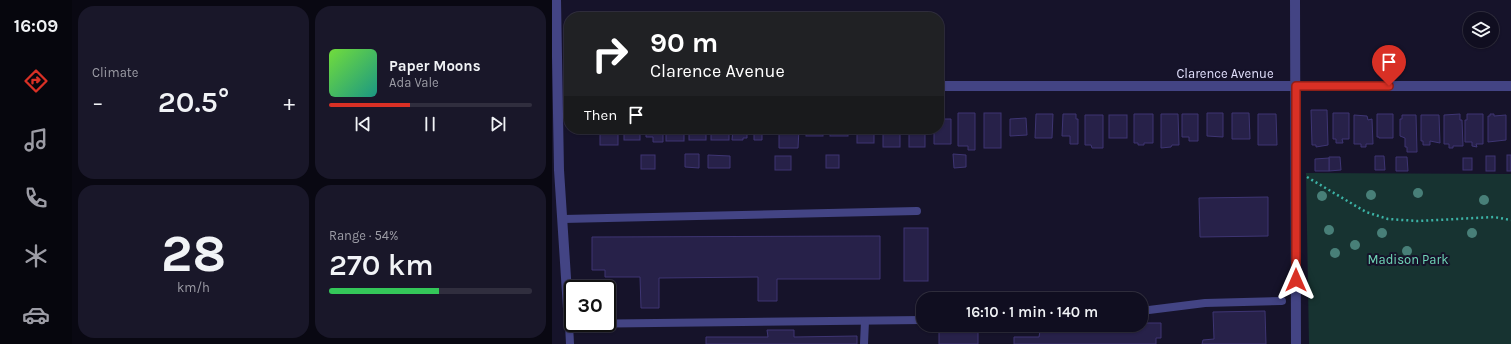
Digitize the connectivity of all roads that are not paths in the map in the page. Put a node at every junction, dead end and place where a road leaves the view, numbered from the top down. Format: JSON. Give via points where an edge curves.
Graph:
{"nodes":[{"id":1,"x":556,"y":0,"type":"edge"},
{"id":2,"x":1295,"y":0,"type":"edge"},
{"id":3,"x":558,"y":86,"type":"junction"},
{"id":4,"x":564,"y":86,"type":"edge"},
{"id":5,"x":944,"y":86,"type":"edge"},
{"id":6,"x":1296,"y":86,"type":"junction"},
{"id":7,"x":1511,"y":86,"type":"edge"},
{"id":8,"x":917,"y":211,"type":"dead end"},
{"id":9,"x":563,"y":219,"type":"junction"},
{"id":10,"x":566,"y":280,"type":"edge"},
{"id":11,"x":1282,"y":301,"type":"dead end"},
{"id":12,"x":1148,"y":310,"type":"edge"},
{"id":13,"x":916,"y":320,"type":"edge"},
{"id":14,"x":864,"y":321,"type":"junction"},
{"id":15,"x":616,"y":324,"type":"edge"},
{"id":16,"x":569,"y":332,"type":"edge"},
{"id":17,"x":570,"y":344,"type":"edge"},
{"id":18,"x":864,"y":344,"type":"edge"},
{"id":19,"x":1296,"y":344,"type":"edge"}],
"edges":[{"from":1,"to":3,"type":"street"},
{"from":2,"to":6,"type":"street"},
{"from":3,"to":4,"type":"street"},
{"from":3,"to":9,"type":"street","via":[[559,170]]},
{"from":5,"to":6,"type":"street","name":"Clarence Avenue"},
{"from":6,"to":7,"type":"street","name":"Clarence Avenue"},
{"from":6,"to":19,"type":"street"},
{"from":8,"to":9,"type":"lane"},
{"from":9,"to":10,"type":"street"},
{"from":11,"to":12,"type":"lane","via":[[1205,303]]},
{"from":13,"to":14,"type":"lane"},
{"from":14,"to":15,"type":"lane"},
{"from":14,"to":18,"type":"lane"},
{"from":16,"to":17,"type":"lane"}]}
